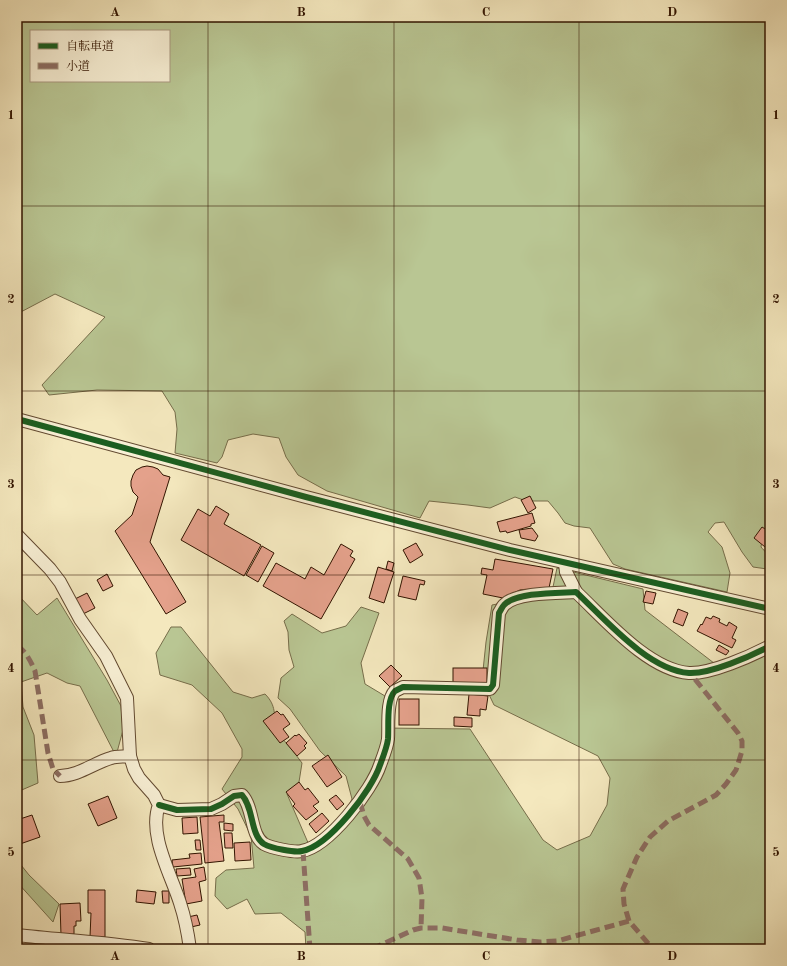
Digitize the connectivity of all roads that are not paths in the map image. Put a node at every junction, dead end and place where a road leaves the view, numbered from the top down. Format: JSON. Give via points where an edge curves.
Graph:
{"nodes":[{"id":1,"x":17,"y":419,"type":"edge"},
{"id":2,"x":17,"y":535,"type":"edge"},
{"id":3,"x":564,"y":563,"type":"junction"},
{"id":4,"x":576,"y":592,"type":"junction"},
{"id":5,"x":770,"y":609,"type":"edge"},
{"id":6,"x":770,"y":646,"type":"edge"},
{"id":7,"x":130,"y":756,"type":"junction"},
{"id":8,"x":60,"y":776,"type":"dead end"},
{"id":9,"x":159,"y":805,"type":"junction"},
{"id":10,"x":17,"y":935,"type":"edge"},
{"id":11,"x":149,"y":949,"type":"edge"},
{"id":12,"x":190,"y":949,"type":"edge"}],
"edges":[{"from":1,"to":3,"type":"street"},
{"from":2,"to":7,"type":"street","via":[[50,568],[80,619],[106,656],[127,698]]},
{"from":3,"to":4,"type":"street"},
{"from":3,"to":5,"type":"street"},
{"from":4,"to":6,"type":"street","via":[[643,654],[669,669],[690,673],[708,671]]},
{"from":4,"to":9,"type":"street","via":[[529,595],[512,599],[503,605],[499,613],[493,685],[490,689],[403,687],[395,692],[390,701],[388,740],[380,767],[360,802],[342,823],[318,844],[303,851],[265,844],[258,838],[247,800],[242,795],[234,796],[211,809],[177,810]]},
{"from":7,"to":8,"type":"street","via":[[112,758],[77,773]]},
{"from":7,"to":9,"type":"street","via":[[139,778]]},
{"from":9,"to":12,"type":"street","via":[[156,828],[165,864],[180,904]]},
{"from":10,"to":11,"type":"street"}]}
